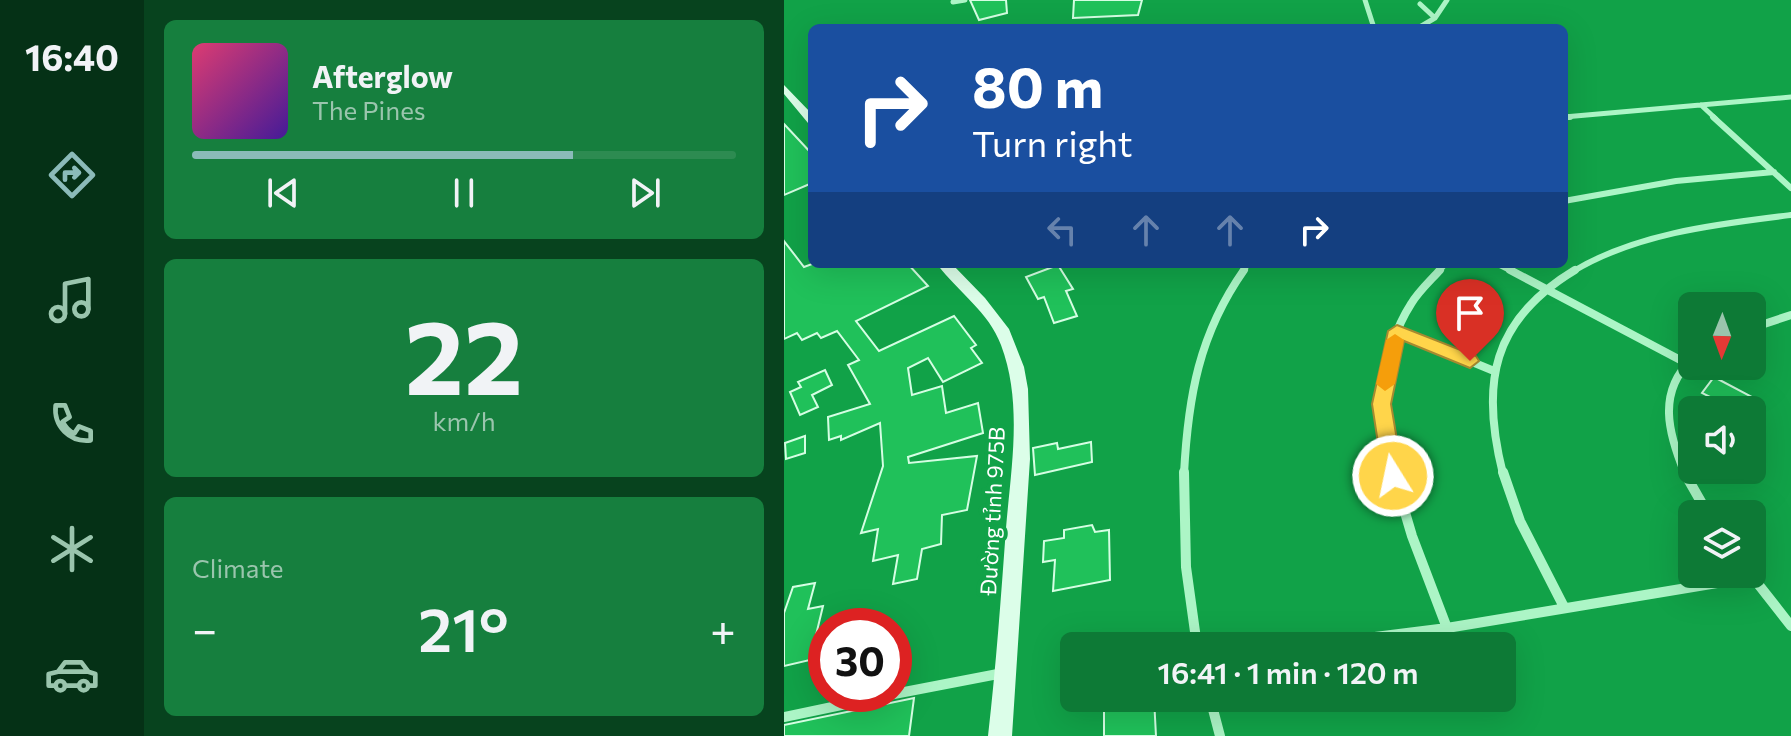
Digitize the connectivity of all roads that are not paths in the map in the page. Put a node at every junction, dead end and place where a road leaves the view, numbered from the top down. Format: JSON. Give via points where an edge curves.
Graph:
{"nodes":[{"id":1,"x":965,"y":0,"type":"edge"},
{"id":2,"x":1365,"y":0,"type":"edge"},
{"id":3,"x":1447,"y":0,"type":"edge"},
{"id":4,"x":952,"y":1,"type":"edge"},
{"id":5,"x":1420,"y":4,"type":"dead end"},
{"id":6,"x":957,"y":9,"type":"dead end"},
{"id":7,"x":1435,"y":18,"type":"junction"},
{"id":8,"x":1373,"y":24,"type":"edge"},
{"id":9,"x":1425,"y":24,"type":"edge"},
{"id":10,"x":784,"y":88,"type":"edge"},
{"id":11,"x":1791,"y":97,"type":"edge"},
{"id":12,"x":1780,"y":98,"type":"junction"},
{"id":13,"x":1701,"y":105,"type":"junction"},
{"id":14,"x":1791,"y":106,"type":"edge"},
{"id":15,"x":808,"y":116,"type":"edge"},
{"id":16,"x":1568,"y":117,"type":"edge"},
{"id":17,"x":1774,"y":172,"type":"junction"},
{"id":18,"x":1791,"y":188,"type":"edge"},
{"id":19,"x":1568,"y":200,"type":"edge"},
{"id":20,"x":1791,"y":215,"type":"edge"},
{"id":21,"x":948,"y":268,"type":"edge"},
{"id":22,"x":1245,"y":268,"type":"edge"},
{"id":23,"x":1441,"y":268,"type":"edge"},
{"id":24,"x":1505,"y":268,"type":"edge"},
{"id":25,"x":1546,"y":290,"type":"junction"},
{"id":26,"x":1791,"y":315,"type":"edge"},
{"id":27,"x":1766,"y":323,"type":"edge"},
{"id":28,"x":1397,"y":331,"type":"junction"},
{"id":29,"x":1678,"y":356,"type":"edge"},
{"id":30,"x":1494,"y":371,"type":"junction"},
{"id":31,"x":1678,"y":374,"type":"edge"},
{"id":32,"x":1700,"y":500,"type":"edge"},
{"id":33,"x":1678,"y":588,"type":"edge"},
{"id":34,"x":1762,"y":588,"type":"edge"},
{"id":35,"x":1564,"y":607,"type":"junction"},
{"id":36,"x":1791,"y":626,"type":"edge"},
{"id":37,"x":1447,"y":628,"type":"junction"},
{"id":38,"x":1194,"y":632,"type":"edge"},
{"id":39,"x":1415,"y":632,"type":"edge"},
{"id":40,"x":1007,"y":673,"type":"junction"},
{"id":41,"x":912,"y":691,"type":"edge"},
{"id":42,"x":808,"y":712,"type":"edge"},
{"id":43,"x":1214,"y":712,"type":"edge"},
{"id":44,"x":784,"y":717,"type":"edge"},
{"id":45,"x":1000,"y":736,"type":"edge"},
{"id":46,"x":1220,"y":736,"type":"edge"}],
"edges":[{"from":1,"to":4,"type":"street"},
{"from":2,"to":8,"type":"street"},
{"from":3,"to":7,"type":"street"},
{"from":4,"to":6,"type":"street"},
{"from":5,"to":7,"type":"street"},
{"from":7,"to":9,"type":"street"},
{"from":10,"to":15,"type":"main road"},
{"from":11,"to":12,"type":"street"},
{"from":12,"to":13,"type":"street"},
{"from":12,"to":14,"type":"street"},
{"from":13,"to":16,"type":"street"},
{"from":13,"to":17,"type":"street"},
{"from":17,"to":18,"type":"street"},
{"from":17,"to":19,"type":"street","via":[[1663,183]]},
{"from":20,"to":25,"type":"street","via":[[1698,229],[1621,249],[1585,264]]},
{"from":21,"to":40,"type":"main road","name":"Đường tỉnh 975B","via":[[993,317],[1009,345],[1016,374],[1022,434]]},
{"from":22,"to":38,"type":"street","via":[[1213,318],[1191,414],[1184,492],[1186,587]]},
{"from":23,"to":28,"type":"street","via":[[1407,305]]},
{"from":24,"to":25,"type":"street"},
{"from":25,"to":29,"type":"street"},
{"from":25,"to":30,"type":"street","via":[[1512,328]]},
{"from":26,"to":27,"type":"street"},
{"from":28,"to":30,"type":"street"},
{"from":28,"to":37,"type":"street","via":[[1382,404],[1386,434],[1406,523]]},
{"from":30,"to":35,"type":"street","via":[[1492,415],[1502,472]]},
{"from":31,"to":32,"type":"street","via":[[1668,422],[1675,454]]},
{"from":33,"to":35,"type":"street"},
{"from":34,"to":36,"type":"street"},
{"from":35,"to":37,"type":"street"},
{"from":37,"to":39,"type":"street"},
{"from":40,"to":41,"type":"street"},
{"from":40,"to":45,"type":"main road","name":"Đường tỉnh 975B"},
{"from":42,"to":44,"type":"street"},
{"from":43,"to":46,"type":"street"}]}
